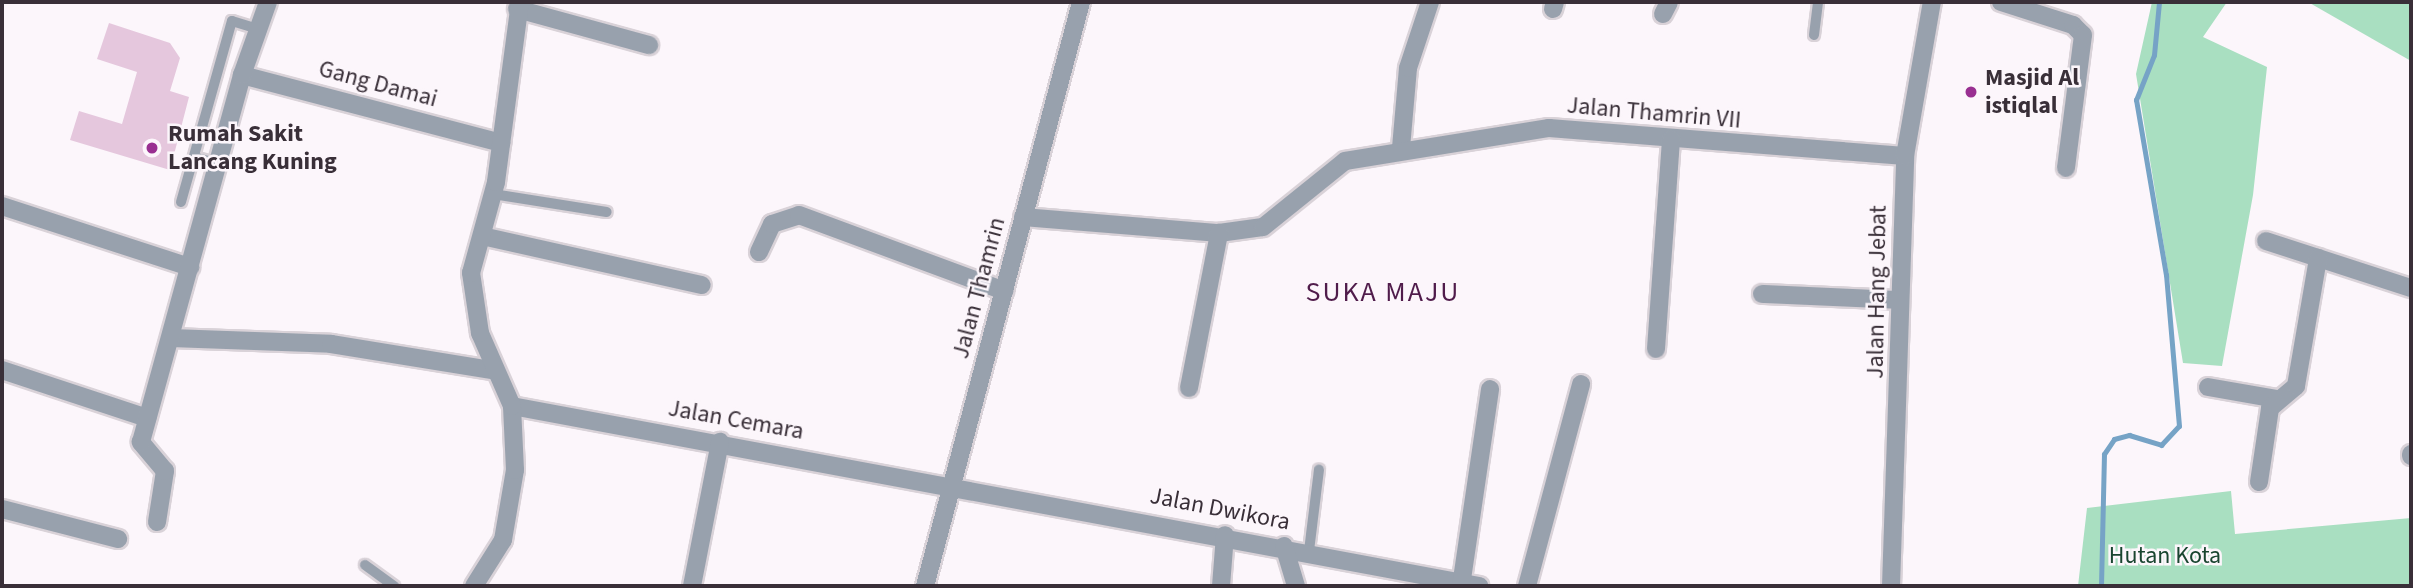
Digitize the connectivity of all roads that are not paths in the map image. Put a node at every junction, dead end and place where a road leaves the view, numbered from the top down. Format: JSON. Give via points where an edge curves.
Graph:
{"nodes":[{"id":1,"x":268,"y":2,"type":"edge"},
{"id":2,"x":1081,"y":2,"type":"edge"},
{"id":3,"x":1430,"y":2,"type":"edge"},
{"id":4,"x":1818,"y":2,"type":"edge"},
{"id":5,"x":1931,"y":2,"type":"edge"},
{"id":6,"x":2001,"y":2,"type":"edge"},
{"id":7,"x":519,"y":5,"type":"edge"},
{"id":8,"x":259,"y":29,"type":"junction"},
{"id":9,"x":1814,"y":35,"type":"dead end"},
{"id":10,"x":649,"y":45,"type":"dead end"},
{"id":11,"x":242,"y":75,"type":"junction"},
{"id":12,"x":1671,"y":140,"type":"junction"},
{"id":13,"x":501,"y":143,"type":"junction"},
{"id":14,"x":1401,"y":148,"type":"junction"},
{"id":15,"x":1905,"y":156,"type":"junction"},
{"id":16,"x":194,"y":157,"type":"junction"},
{"id":17,"x":218,"y":164,"type":"junction"},
{"id":18,"x":2066,"y":168,"type":"dead end"},
{"id":19,"x":493,"y":194,"type":"junction"},
{"id":20,"x":181,"y":202,"type":"dead end"},
{"id":21,"x":2,"y":206,"type":"edge"},
{"id":22,"x":607,"y":212,"type":"dead end"},
{"id":23,"x":1023,"y":217,"type":"junction"},
{"id":24,"x":1219,"y":233,"type":"junction"},
{"id":25,"x":482,"y":236,"type":"junction"},
{"id":26,"x":2266,"y":241,"type":"dead end"},
{"id":27,"x":759,"y":252,"type":"dead end"},
{"id":28,"x":2318,"y":258,"type":"junction"},
{"id":29,"x":190,"y":267,"type":"junction"},
{"id":30,"x":702,"y":285,"type":"dead end"},
{"id":31,"x":2411,"y":288,"type":"edge"},
{"id":32,"x":1004,"y":291,"type":"junction"},
{"id":33,"x":1762,"y":294,"type":"dead end"},
{"id":34,"x":1899,"y":300,"type":"junction"},
{"id":35,"x":172,"y":338,"type":"junction"},
{"id":36,"x":1656,"y":349,"type":"dead end"},
{"id":37,"x":2,"y":370,"type":"edge"},
{"id":38,"x":492,"y":370,"type":"junction"},
{"id":39,"x":1581,"y":384,"type":"dead end"},
{"id":40,"x":2208,"y":387,"type":"dead end"},
{"id":41,"x":1189,"y":388,"type":"dead end"},
{"id":42,"x":1490,"y":389,"type":"dead end"},
{"id":43,"x":2277,"y":399,"type":"junction"},
{"id":44,"x":512,"y":406,"type":"junction"},
{"id":45,"x":148,"y":418,"type":"junction"},
{"id":46,"x":720,"y":442,"type":"junction"},
{"id":47,"x":1319,"y":470,"type":"dead end"},
{"id":48,"x":2259,"y":482,"type":"dead end"},
{"id":49,"x":952,"y":484,"type":"junction"},
{"id":50,"x":2,"y":509,"type":"edge"},
{"id":51,"x":157,"y":522,"type":"dead end"},
{"id":52,"x":1225,"y":535,"type":"junction"},
{"id":53,"x":118,"y":539,"type":"dead end"},
{"id":54,"x":1284,"y":546,"type":"junction"},
{"id":55,"x":1309,"y":551,"type":"junction"},
{"id":56,"x":365,"y":565,"type":"dead end"},
{"id":57,"x":1403,"y":578,"type":"edge"},
{"id":58,"x":1460,"y":584,"type":"edge"},
{"id":59,"x":394,"y":586,"type":"edge"},
{"id":60,"x":474,"y":586,"type":"edge"},
{"id":61,"x":692,"y":586,"type":"edge"},
{"id":62,"x":925,"y":586,"type":"edge"},
{"id":63,"x":1221,"y":586,"type":"edge"},
{"id":64,"x":1296,"y":586,"type":"edge"},
{"id":65,"x":1479,"y":586,"type":"edge"},
{"id":66,"x":1527,"y":586,"type":"edge"},
{"id":67,"x":1891,"y":586,"type":"edge"}],
"edges":[{"from":1,"to":8,"type":"street"},
{"from":2,"to":23,"type":"street","name":"Jalan Thamrin"},
{"from":3,"to":14,"type":"street","via":[[1408,68]]},
{"from":4,"to":9,"type":"lane"},
{"from":5,"to":15,"type":"street","name":"Jalan Hang Jebat"},
{"from":6,"to":18,"type":"street","via":[[2073,25],[2083,35]]},
{"from":7,"to":10,"type":"street"},
{"from":7,"to":13,"type":"street"},
{"from":8,"to":11,"type":"street"},
{"from":8,"to":16,"type":"lane","via":[[232,21]]},
{"from":11,"to":13,"type":"street","name":"Gang Damai"},
{"from":11,"to":17,"type":"street"},
{"from":12,"to":14,"type":"street","name":"Jalan Thamrin VII","via":[[1549,128]]},
{"from":12,"to":15,"type":"street","name":"Jalan Thamrin VII"},
{"from":12,"to":36,"type":"street"},
{"from":13,"to":19,"type":"street"},
{"from":14,"to":24,"type":"street","name":"Jalan Thamrin VII","via":[[1345,161],[1263,228]]},
{"from":15,"to":34,"type":"street","name":"Jalan Hang Jebat"},
{"from":16,"to":17,"type":"lane"},
{"from":16,"to":20,"type":"lane"},
{"from":17,"to":29,"type":"street"},
{"from":19,"to":22,"type":"lane"},
{"from":19,"to":25,"type":"street"},
{"from":21,"to":29,"type":"street"},
{"from":23,"to":24,"type":"street","name":"Jalan Thamrin VII"},
{"from":23,"to":32,"type":"street","name":"Jalan Thamrin"},
{"from":24,"to":41,"type":"street"},
{"from":25,"to":30,"type":"street"},
{"from":25,"to":38,"type":"street","via":[[471,273],[472,301]]},
{"from":26,"to":28,"type":"street"},
{"from":27,"to":32,"type":"street","via":[[772,224],[799,215]]},
{"from":28,"to":31,"type":"street"},
{"from":28,"to":43,"type":"street","via":[[2296,386]]},
{"from":29,"to":35,"type":"street"},
{"from":32,"to":49,"type":"street","name":"Jalan Thamrin"},
{"from":33,"to":34,"type":"street"},
{"from":34,"to":67,"type":"street","name":"Jalan Hang Jebat"},
{"from":35,"to":38,"type":"street","via":[[331,344]]},
{"from":35,"to":45,"type":"street"},
{"from":37,"to":45,"type":"street"},
{"from":38,"to":44,"type":"street"},
{"from":39,"to":66,"type":"street"},
{"from":40,"to":43,"type":"street"},
{"from":42,"to":58,"type":"street"},
{"from":43,"to":48,"type":"street","via":[[2263,432]]},
{"from":44,"to":46,"type":"street","name":"Jalan Cemara"},
{"from":44,"to":60,"type":"street","via":[[515,470],[508,518],[503,540]]},
{"from":45,"to":51,"type":"street","via":[[141,442],[165,471]]},
{"from":46,"to":49,"type":"street","name":"Jalan Cemara"},
{"from":46,"to":61,"type":"street"},
{"from":47,"to":55,"type":"lane"},
{"from":49,"to":52,"type":"street","name":"Jalan Dwikora"},
{"from":49,"to":62,"type":"street","name":"Jalan Thamrin"},
{"from":50,"to":53,"type":"street"},
{"from":52,"to":54,"type":"street","name":"Jalan Dwikora"},
{"from":52,"to":63,"type":"street"},
{"from":54,"to":55,"type":"street","name":"Jalan Dwikora"},
{"from":54,"to":64,"type":"street"},
{"from":55,"to":57,"type":"street","name":"Jalan Dwikora"},
{"from":56,"to":59,"type":"lane"},
{"from":57,"to":58,"type":"street","name":"Jalan Dwikora"},
{"from":58,"to":65,"type":"street","name":"Jalan Dwikora"}]}
